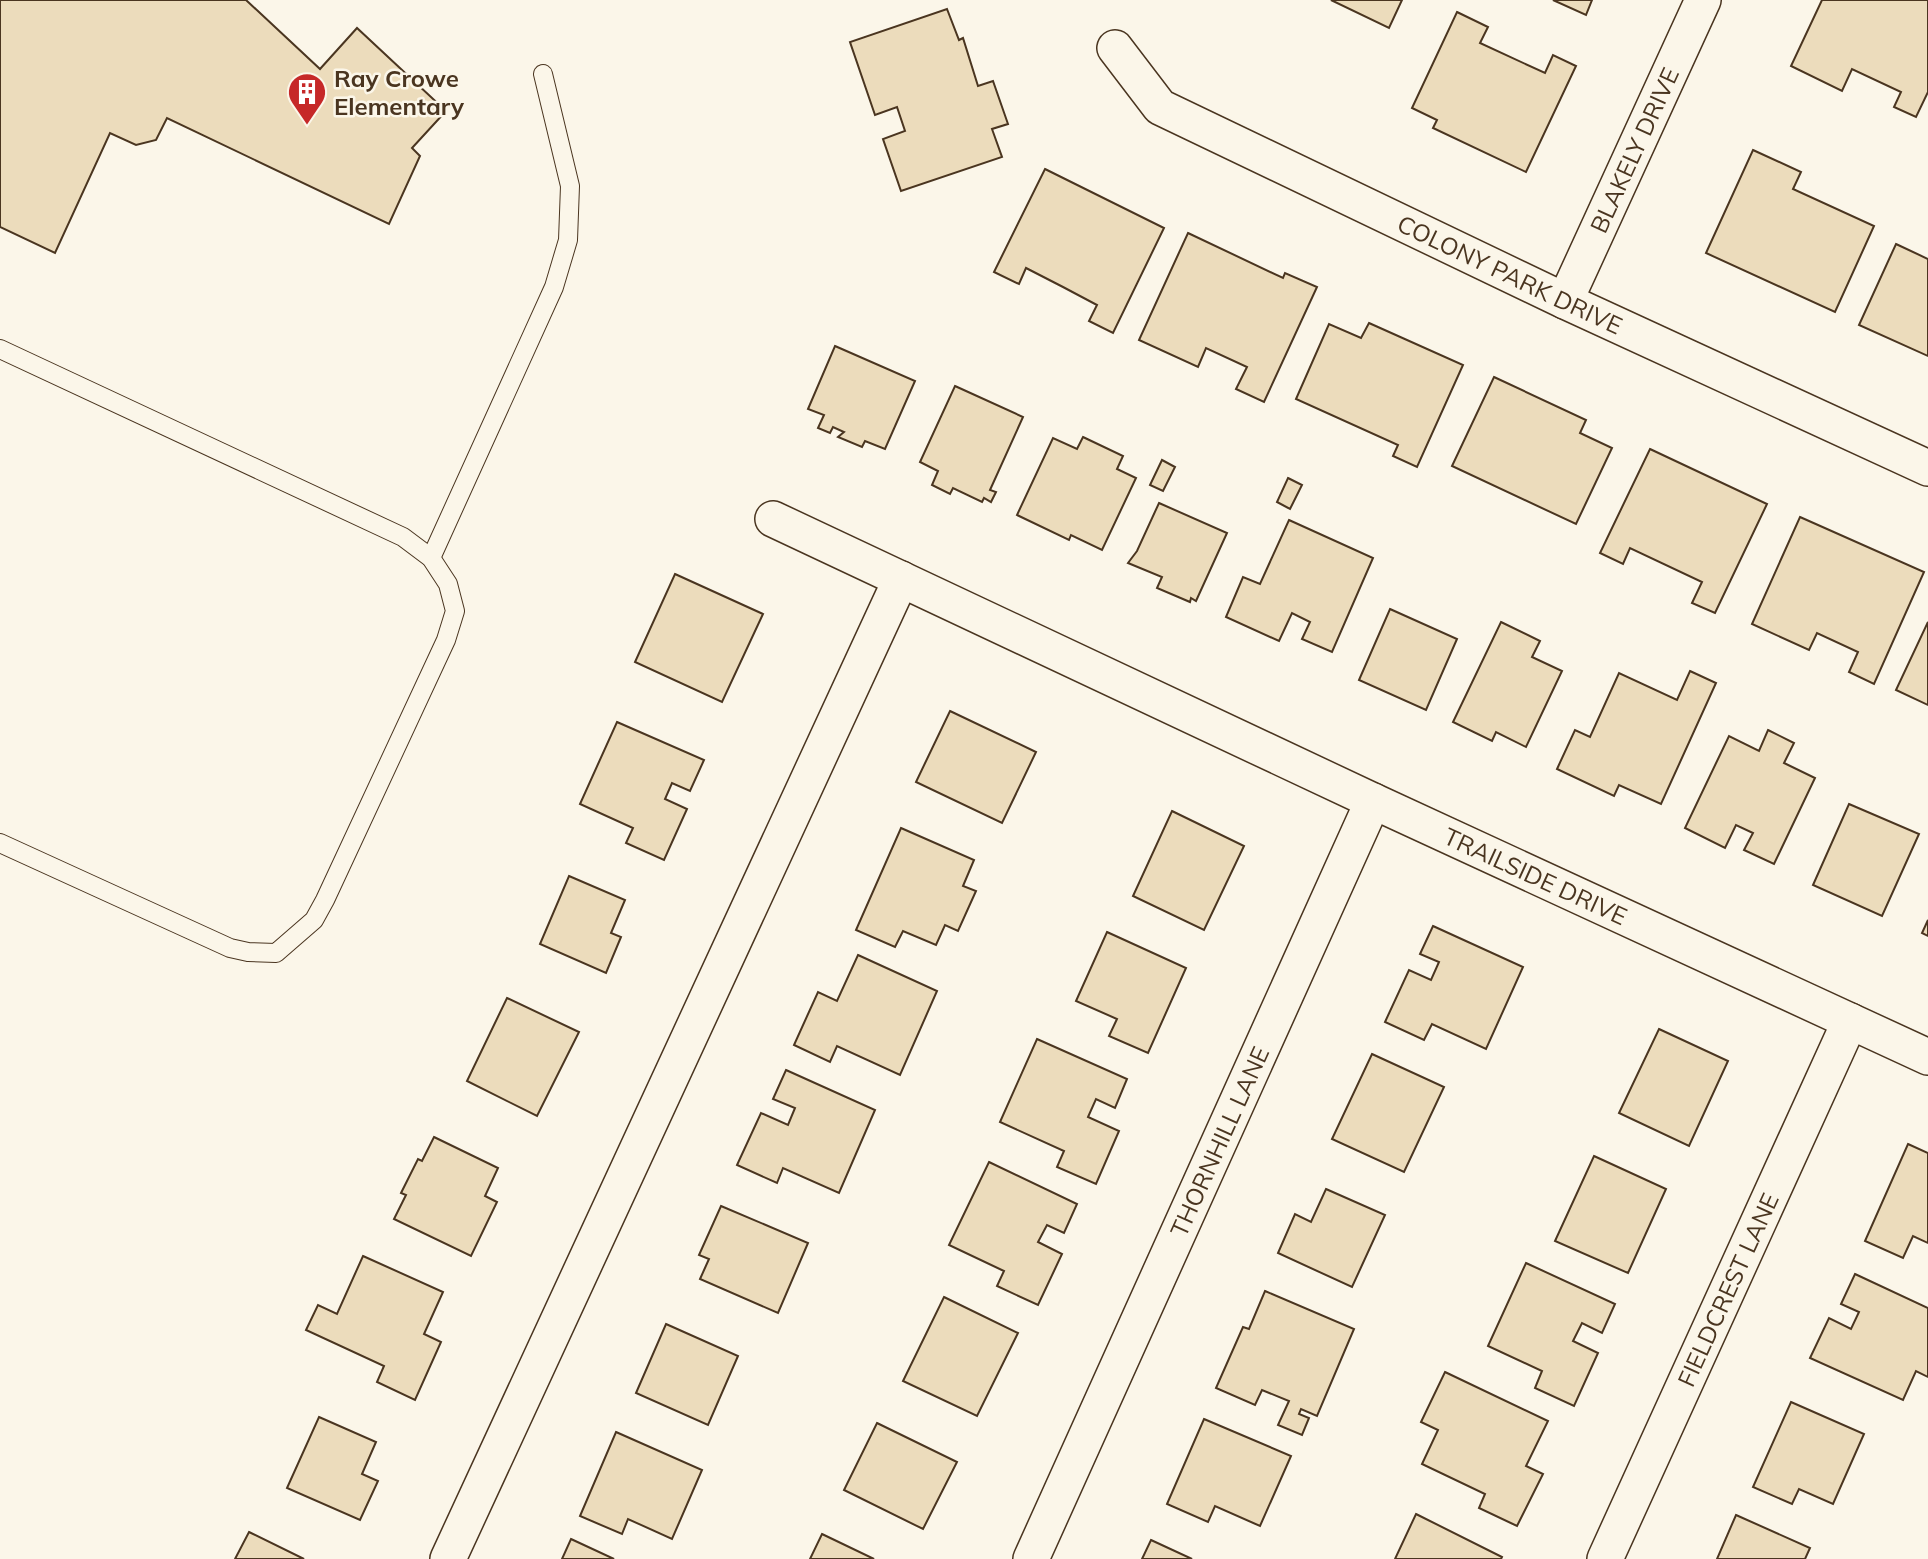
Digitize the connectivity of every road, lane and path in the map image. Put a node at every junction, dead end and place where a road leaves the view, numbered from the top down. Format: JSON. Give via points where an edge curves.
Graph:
{"nodes":[{"id":1,"x":1703,"y":0,"type":"edge"},
{"id":2,"x":1115,"y":48,"type":"dead end"},
{"id":3,"x":543,"y":74,"type":"dead end"},
{"id":4,"x":1565,"y":300,"type":"junction"},
{"id":5,"x":0,"y":349,"type":"edge"},
{"id":6,"x":1928,"y":468,"type":"edge"},
{"id":7,"x":773,"y":519,"type":"dead end"},
{"id":8,"x":431,"y":558,"type":"junction"},
{"id":9,"x":901,"y":579,"type":"junction"},
{"id":10,"x":1373,"y":801,"type":"junction"},
{"id":11,"x":0,"y":843,"type":"edge"},
{"id":12,"x":1850,"y":1021,"type":"junction"},
{"id":13,"x":1928,"y":1057,"type":"edge"},
{"id":14,"x":448,"y":1559,"type":"edge"},
{"id":15,"x":1031,"y":1559,"type":"edge"},
{"id":16,"x":1605,"y":1559,"type":"edge"}],
"edges":[{"from":1,"to":4,"type":"street","name":"BLAKELY DRIVE"},
{"from":2,"to":4,"type":"street","name":"COLONY PARK DRIVE","via":[[1160,107]]},
{"from":3,"to":8,"type":"lane","via":[[570,186],[568,240],[554,287]]},
{"from":4,"to":6,"type":"street","name":"COLONY PARK DRIVE"},
{"from":5,"to":8,"type":"lane","via":[[403,537]]},
{"from":7,"to":9,"type":"street","name":"TRAILSIDE DRIVE"},
{"from":8,"to":11,"type":"lane","via":[[449,584],[456,611],[446,640],[325,900],[314,920],[276,953],[230,948]]},
{"from":9,"to":10,"type":"street","name":"TRAILSIDE DRIVE"},
{"from":9,"to":14,"type":"street"},
{"from":10,"to":12,"type":"street","name":"TRAILSIDE DRIVE"},
{"from":10,"to":15,"type":"street","name":"THORNHILL LANE"},
{"from":12,"to":13,"type":"street","name":"TRAILSIDE DRIVE"},
{"from":12,"to":16,"type":"street","name":"FIELDCREST LANE"}]}
